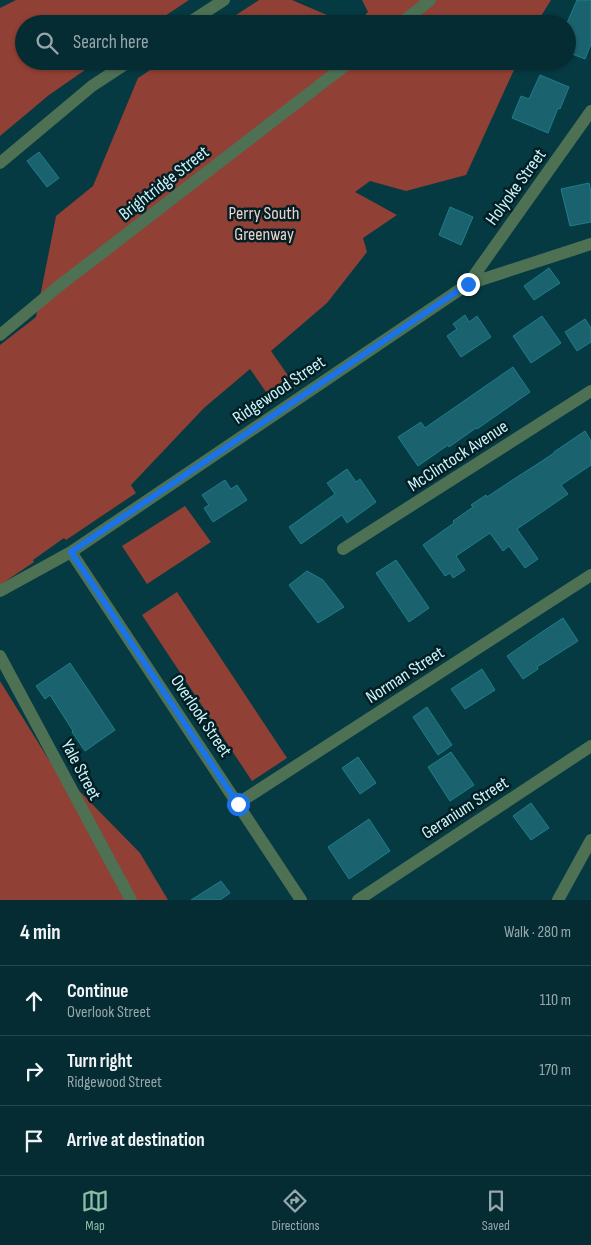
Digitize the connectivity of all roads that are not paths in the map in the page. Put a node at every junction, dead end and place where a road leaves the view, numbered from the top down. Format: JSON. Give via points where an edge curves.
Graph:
{"nodes":[{"id":1,"x":224,"y":0,"type":"edge"},
{"id":2,"x":430,"y":0,"type":"edge"},
{"id":3,"x":201,"y":15,"type":"edge"},
{"id":4,"x":411,"y":15,"type":"edge"},
{"id":5,"x":116,"y":70,"type":"edge"},
{"id":6,"x":339,"y":70,"type":"edge"},
{"id":7,"x":591,"y":111,"type":"edge"},
{"id":8,"x":0,"y":163,"type":"edge"},
{"id":9,"x":591,"y":244,"type":"edge"},
{"id":10,"x":468,"y":284,"type":"junction"},
{"id":11,"x":0,"y":335,"type":"edge"},
{"id":12,"x":591,"y":391,"type":"edge"},
{"id":13,"x":343,"y":550,"type":"dead end"},
{"id":14,"x":71,"y":552,"type":"junction"},
{"id":15,"x":591,"y":575,"type":"edge"},
{"id":16,"x":0,"y":592,"type":"edge"},
{"id":17,"x":0,"y":656,"type":"edge"},
{"id":18,"x":591,"y":746,"type":"edge"},
{"id":19,"x":238,"y":804,"type":"junction"},
{"id":20,"x":591,"y":840,"type":"edge"},
{"id":21,"x":131,"y":900,"type":"edge"},
{"id":22,"x":301,"y":900,"type":"edge"},
{"id":23,"x":358,"y":900,"type":"edge"},
{"id":24,"x":558,"y":900,"type":"edge"}],
"edges":[{"from":1,"to":3,"type":"street"},
{"from":2,"to":4,"type":"street"},
{"from":5,"to":8,"type":"street","via":[[92,86]]},
{"from":6,"to":11,"type":"street","name":"Brightridge Street"},
{"from":7,"to":10,"type":"street","name":"Holyoke Street"},
{"from":9,"to":10,"type":"street","name":"Ridgewood Street"},
{"from":10,"to":14,"type":"street","name":"Ridgewood Street"},
{"from":12,"to":13,"type":"street","name":"McClintock Avenue"},
{"from":14,"to":16,"type":"street","name":"Ridgewood Street"},
{"from":14,"to":19,"type":"street","name":"Overlook Street"},
{"from":15,"to":19,"type":"street","name":"Norman Street"},
{"from":17,"to":21,"type":"street","name":"Yale Street"},
{"from":18,"to":23,"type":"street","name":"Geranium Street"},
{"from":19,"to":22,"type":"street","name":"Overlook Street"},
{"from":20,"to":24,"type":"street"}]}
